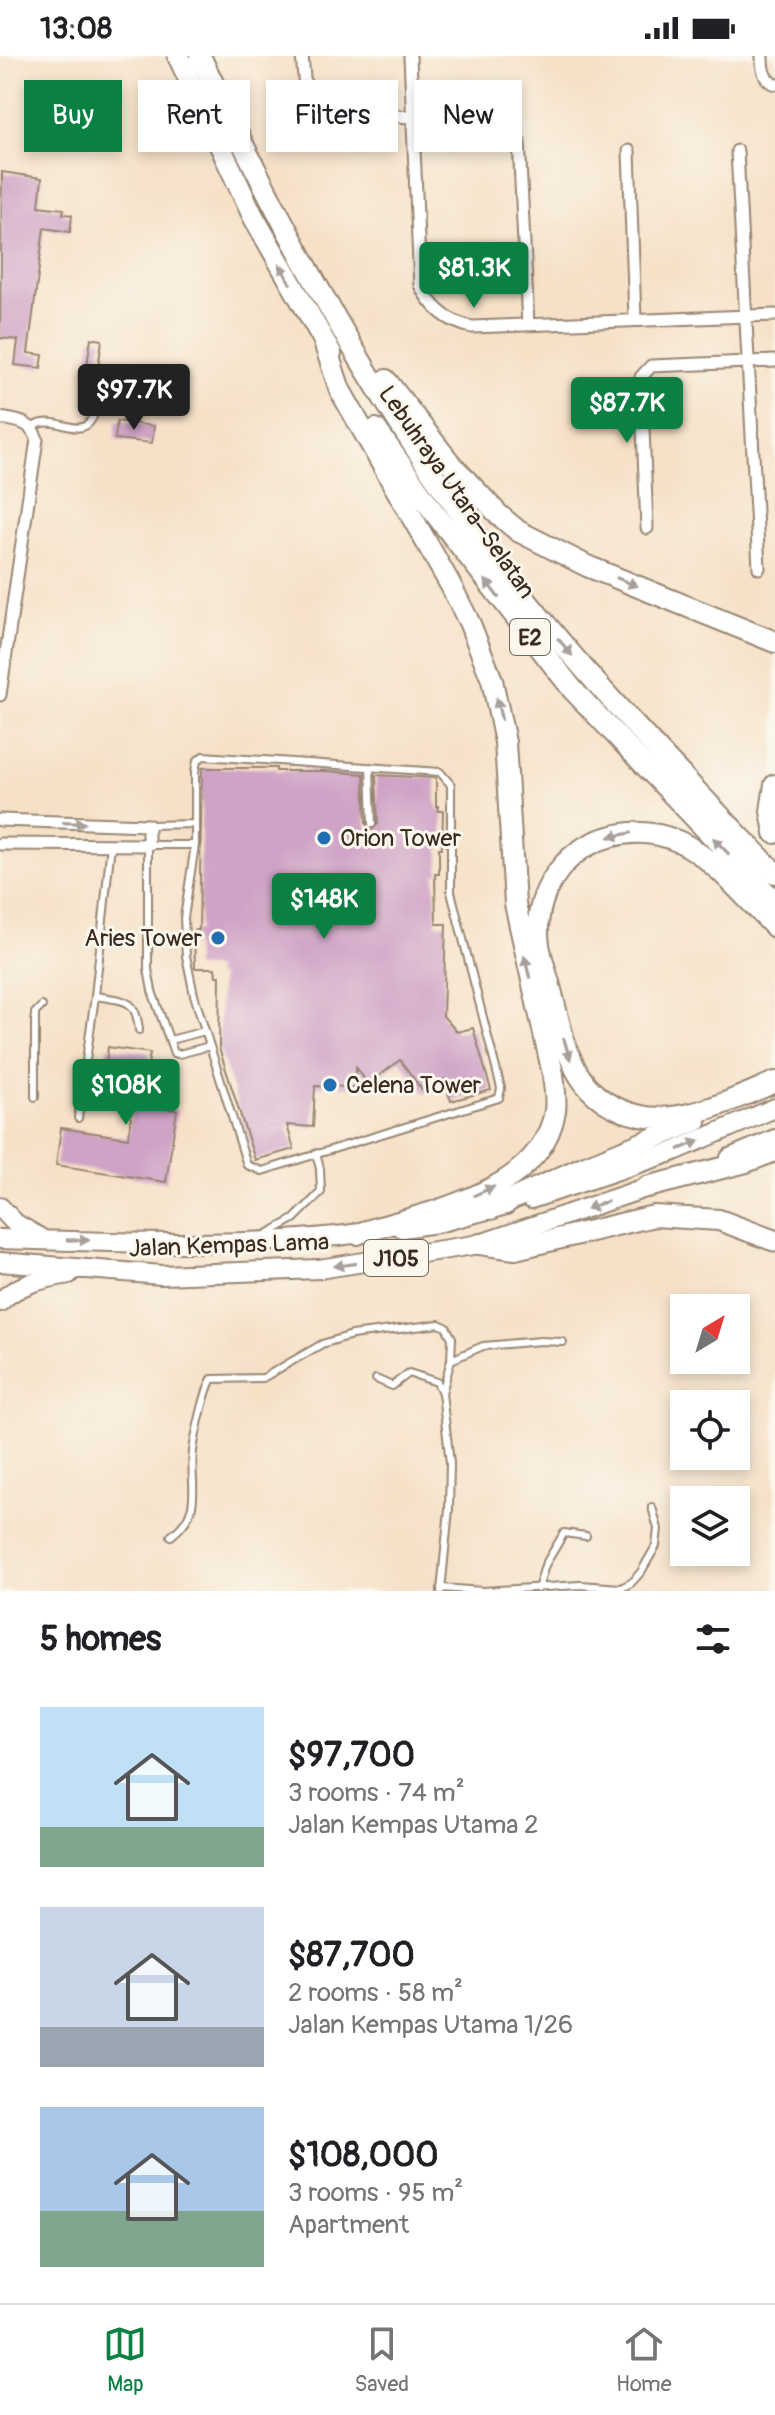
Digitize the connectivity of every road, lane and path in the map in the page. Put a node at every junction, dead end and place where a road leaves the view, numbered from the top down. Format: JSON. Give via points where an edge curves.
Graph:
{"nodes":[{"id":1,"x":178,"y":56,"type":"edge"},
{"id":2,"x":200,"y":56,"type":"edge"},
{"id":3,"x":302,"y":56,"type":"edge"},
{"id":4,"x":410,"y":56,"type":"edge"},
{"id":5,"x":762,"y":60,"type":"edge"},
{"id":6,"x":775,"y":84,"type":"edge"},
{"id":7,"x":411,"y":117,"type":"junction"},
{"id":8,"x":629,"y":151,"type":"dead end"},
{"id":9,"x":737,"y":151,"type":"dead end"},
{"id":10,"x":520,"y":152,"type":"edge"},
{"id":11,"x":775,"y":315,"type":"edge"},
{"id":12,"x":746,"y":317,"type":"junction"},
{"id":13,"x":635,"y":319,"type":"junction"},
{"id":14,"x":528,"y":325,"type":"junction"},
{"id":15,"x":343,"y":333,"type":"junction"},
{"id":16,"x":324,"y":342,"type":"junction"},
{"id":17,"x":775,"y":361,"type":"edge"},
{"id":18,"x":748,"y":362,"type":"junction"},
{"id":19,"x":99,"y":394,"type":"dead end"},
{"id":20,"x":0,"y":418,"type":"edge"},
{"id":21,"x":31,"y":428,"type":"junction"},
{"id":22,"x":647,"y":528,"type":"dead end"},
{"id":23,"x":759,"y":568,"type":"dead end"},
{"id":24,"x":6,"y":623,"type":"edge"},
{"id":25,"x":775,"y":642,"type":"edge"},
{"id":26,"x":0,"y":695,"type":"edge"},
{"id":27,"x":370,"y":767,"type":"junction"},
{"id":28,"x":775,"y":785,"type":"edge"},
{"id":29,"x":0,"y":820,"type":"edge"},
{"id":30,"x":195,"y":824,"type":"junction"},
{"id":31,"x":372,"y":824,"type":"dead end"},
{"id":32,"x":148,"y":825,"type":"junction"},
{"id":33,"x":775,"y":833,"type":"edge"},
{"id":34,"x":0,"y":844,"type":"edge"},
{"id":35,"x":111,"y":844,"type":"junction"},
{"id":36,"x":148,"y":845,"type":"junction"},
{"id":37,"x":195,"y":845,"type":"junction"},
{"id":38,"x":775,"y":873,"type":"edge"},
{"id":39,"x":775,"y":902,"type":"edge"},
{"id":40,"x":775,"y":927,"type":"edge"},
{"id":41,"x":95,"y":996,"type":"junction"},
{"id":42,"x":42,"y":1006,"type":"dead end"},
{"id":43,"x":139,"y":1030,"type":"dead end"},
{"id":44,"x":205,"y":1031,"type":"junction"},
{"id":45,"x":170,"y":1040,"type":"junction"},
{"id":46,"x":210,"y":1046,"type":"junction"},
{"id":47,"x":775,"y":1084,"type":"edge"},
{"id":48,"x":35,"y":1097,"type":"dead end"},
{"id":49,"x":775,"y":1108,"type":"edge"},
{"id":50,"x":78,"y":1118,"type":"dead end"},
{"id":51,"x":775,"y":1139,"type":"edge"},
{"id":52,"x":775,"y":1151,"type":"edge"},
{"id":53,"x":316,"y":1153,"type":"junction"},
{"id":54,"x":647,"y":1187,"type":"junction"},
{"id":55,"x":0,"y":1207,"type":"edge"},
{"id":56,"x":491,"y":1209,"type":"junction"},
{"id":57,"x":357,"y":1234,"type":"junction"},
{"id":58,"x":0,"y":1239,"type":"edge"},
{"id":59,"x":44,"y":1240,"type":"junction"},
{"id":60,"x":775,"y":1241,"type":"edge"},
{"id":61,"x":249,"y":1243,"type":"junction"},
{"id":62,"x":480,"y":1244,"type":"junction"},
{"id":63,"x":0,"y":1262,"type":"edge"},
{"id":64,"x":92,"y":1271,"type":"junction"},
{"id":65,"x":0,"y":1302,"type":"edge"},
{"id":66,"x":563,"y":1342,"type":"dead end"},
{"id":67,"x":451,"y":1360,"type":"junction"},
{"id":68,"x":376,"y":1379,"type":"dead end"},
{"id":69,"x":442,"y":1393,"type":"junction"},
{"id":70,"x":652,"y":1507,"type":"dead end"},
{"id":71,"x":171,"y":1536,"type":"dead end"},
{"id":72,"x":586,"y":1536,"type":"dead end"},
{"id":73,"x":441,"y":1589,"type":"edge"},
{"id":74,"x":538,"y":1589,"type":"junction"}],
"edges":[{"from":16,"to":1,"type":"highway","name":"Lebuhraya Utara–Selatan","number":"E2","one_way":true,"via":[[253,216]]},
{"from":2,"to":15,"type":"highway","name":"Lebuhraya Utara–Selatan","number":"E2"},
{"from":3,"to":7,"type":"street","via":[[305,88],[322,111]]},
{"from":4,"to":7,"type":"street"},
{"from":5,"to":6,"type":"street","via":[[769,82]]},
{"from":7,"to":14,"type":"street","via":[[420,285],[434,307],[458,324]]},
{"from":8,"to":13,"type":"street"},
{"from":9,"to":12,"type":"street"},
{"from":10,"to":14,"type":"street"},
{"from":11,"to":12,"type":"street"},
{"from":12,"to":13,"type":"street"},
{"from":12,"to":18,"type":"street"},
{"from":13,"to":14,"type":"street"},
{"from":15,"to":25,"type":"highway","one_way":true,"via":[[376,366],[451,464],[518,531],[587,566]]},
{"from":15,"to":38,"type":"highway","name":"Lebuhraya Utara–Selatan","number":"E2","one_way":true,"via":[[423,460],[499,566],[660,753]]},
{"from":39,"to":16,"type":"highway","name":"Lebuhraya Utara–Selatan","number":"E2","one_way":true,"via":[[584,702],[509,611],[379,434]]},
{"from":57,"to":16,"type":"highway","one_way":true,"via":[[463,1200],[520,1172],[548,1133],[556,1099],[515,904],[505,742],[492,680],[450,584],[340,390]]},
{"from":17,"to":18,"type":"street"},
{"from":18,"to":22,"type":"street","via":[[645,370],[641,377]]},
{"from":18,"to":23,"type":"street"},
{"from":19,"to":21,"type":"lane","via":[[90,423]]},
{"from":20,"to":21,"type":"street","via":[[23,421]]},
{"from":21,"to":24,"type":"street","via":[[36,449]]},
{"from":24,"to":26,"type":"street"},
{"from":27,"to":30,"type":"lane","via":[[203,756],[195,771]]},
{"from":27,"to":31,"type":"lane"},
{"from":27,"to":53,"type":"lane","via":[[440,772],[451,785],[451,892],[501,1093],[495,1101]]},
{"from":28,"to":33,"type":"highway"},
{"from":29,"to":32,"type":"street","one_way":true},
{"from":30,"to":32,"type":"lane"},
{"from":30,"to":37,"type":"lane"},
{"from":32,"to":36,"type":"street"},
{"from":34,"to":35,"type":"street"},
{"from":35,"to":36,"type":"street"},
{"from":35,"to":41,"type":"lane"},
{"from":36,"to":37,"type":"lane"},
{"from":36,"to":45,"type":"lane","via":[[148,969]]},
{"from":37,"to":44,"type":"lane","via":[[184,918],[186,956]]},
{"from":40,"to":47,"type":"highway","one_way":true,"via":[[699,854],[680,842],[637,832],[579,849],[549,883],[538,924],[569,1059],[602,1100],[642,1117],[664,1118],[711,1108]]},
{"from":41,"to":43,"type":"lane","via":[[132,1005]]},
{"from":41,"to":50,"type":"lane"},
{"from":42,"to":48,"type":"lane","via":[[35,1013]]},
{"from":44,"to":45,"type":"lane"},
{"from":44,"to":46,"type":"lane"},
{"from":45,"to":46,"type":"lane","via":[[177,1054]]},
{"from":46,"to":53,"type":"lane","via":[[247,1165],[262,1171]]},
{"from":47,"to":56,"type":"highway"},
{"from":56,"to":49,"type":"main road","name":"Jalan Kempas Lama","number":"J105","one_way":true,"via":[[672,1152]]},
{"from":51,"to":54,"type":"main road","name":"Jalan Kempas Lama","number":"J105"},
{"from":52,"to":54,"type":"highway"},
{"from":53,"to":61,"type":"lane","via":[[321,1192],[294,1219]]},
{"from":54,"to":62,"type":"main road","name":"Jalan Kempas Lama","number":"J105","one_way":true},
{"from":55,"to":59,"type":"main road"},
{"from":56,"to":57,"type":"main road","name":"Jalan Kempas Lama","number":"J105"},
{"from":57,"to":61,"type":"main road","name":"Jalan Kempas Lama","number":"J105"},
{"from":58,"to":59,"type":"main road","name":"Jalan Kempas Lama","number":"J105"},
{"from":59,"to":61,"type":"main road","name":"Jalan Kempas Lama","number":"J105","one_way":true},
{"from":60,"to":62,"type":"highway","via":[[719,1220],[654,1216],[515,1249]]},
{"from":62,"to":64,"type":"main road","name":"Jalan Kempas Lama","number":"J105","one_way":true,"via":[[319,1269],[162,1275]]},
{"from":63,"to":64,"type":"main road","name":"Jalan Kempas Lama","number":"J105"},
{"from":64,"to":65,"type":"main road","via":[[33,1283]]},
{"from":66,"to":67,"type":"lane","via":[[483,1346]]},
{"from":67,"to":69,"type":"lane"},
{"from":67,"to":71,"type":"lane","via":[[452,1338],[439,1324],[337,1339],[263,1378],[212,1379],[193,1452],[196,1487],[191,1512]]},
{"from":68,"to":69,"type":"lane","via":[[392,1386],[409,1373],[437,1382]]},
{"from":69,"to":73,"type":"lane","via":[[450,1463]]},
{"from":70,"to":74,"type":"lane","via":[[656,1546],[631,1583],[621,1588]]},
{"from":72,"to":74,"type":"lane","via":[[564,1533]]},
{"from":73,"to":74,"type":"lane"}]}
